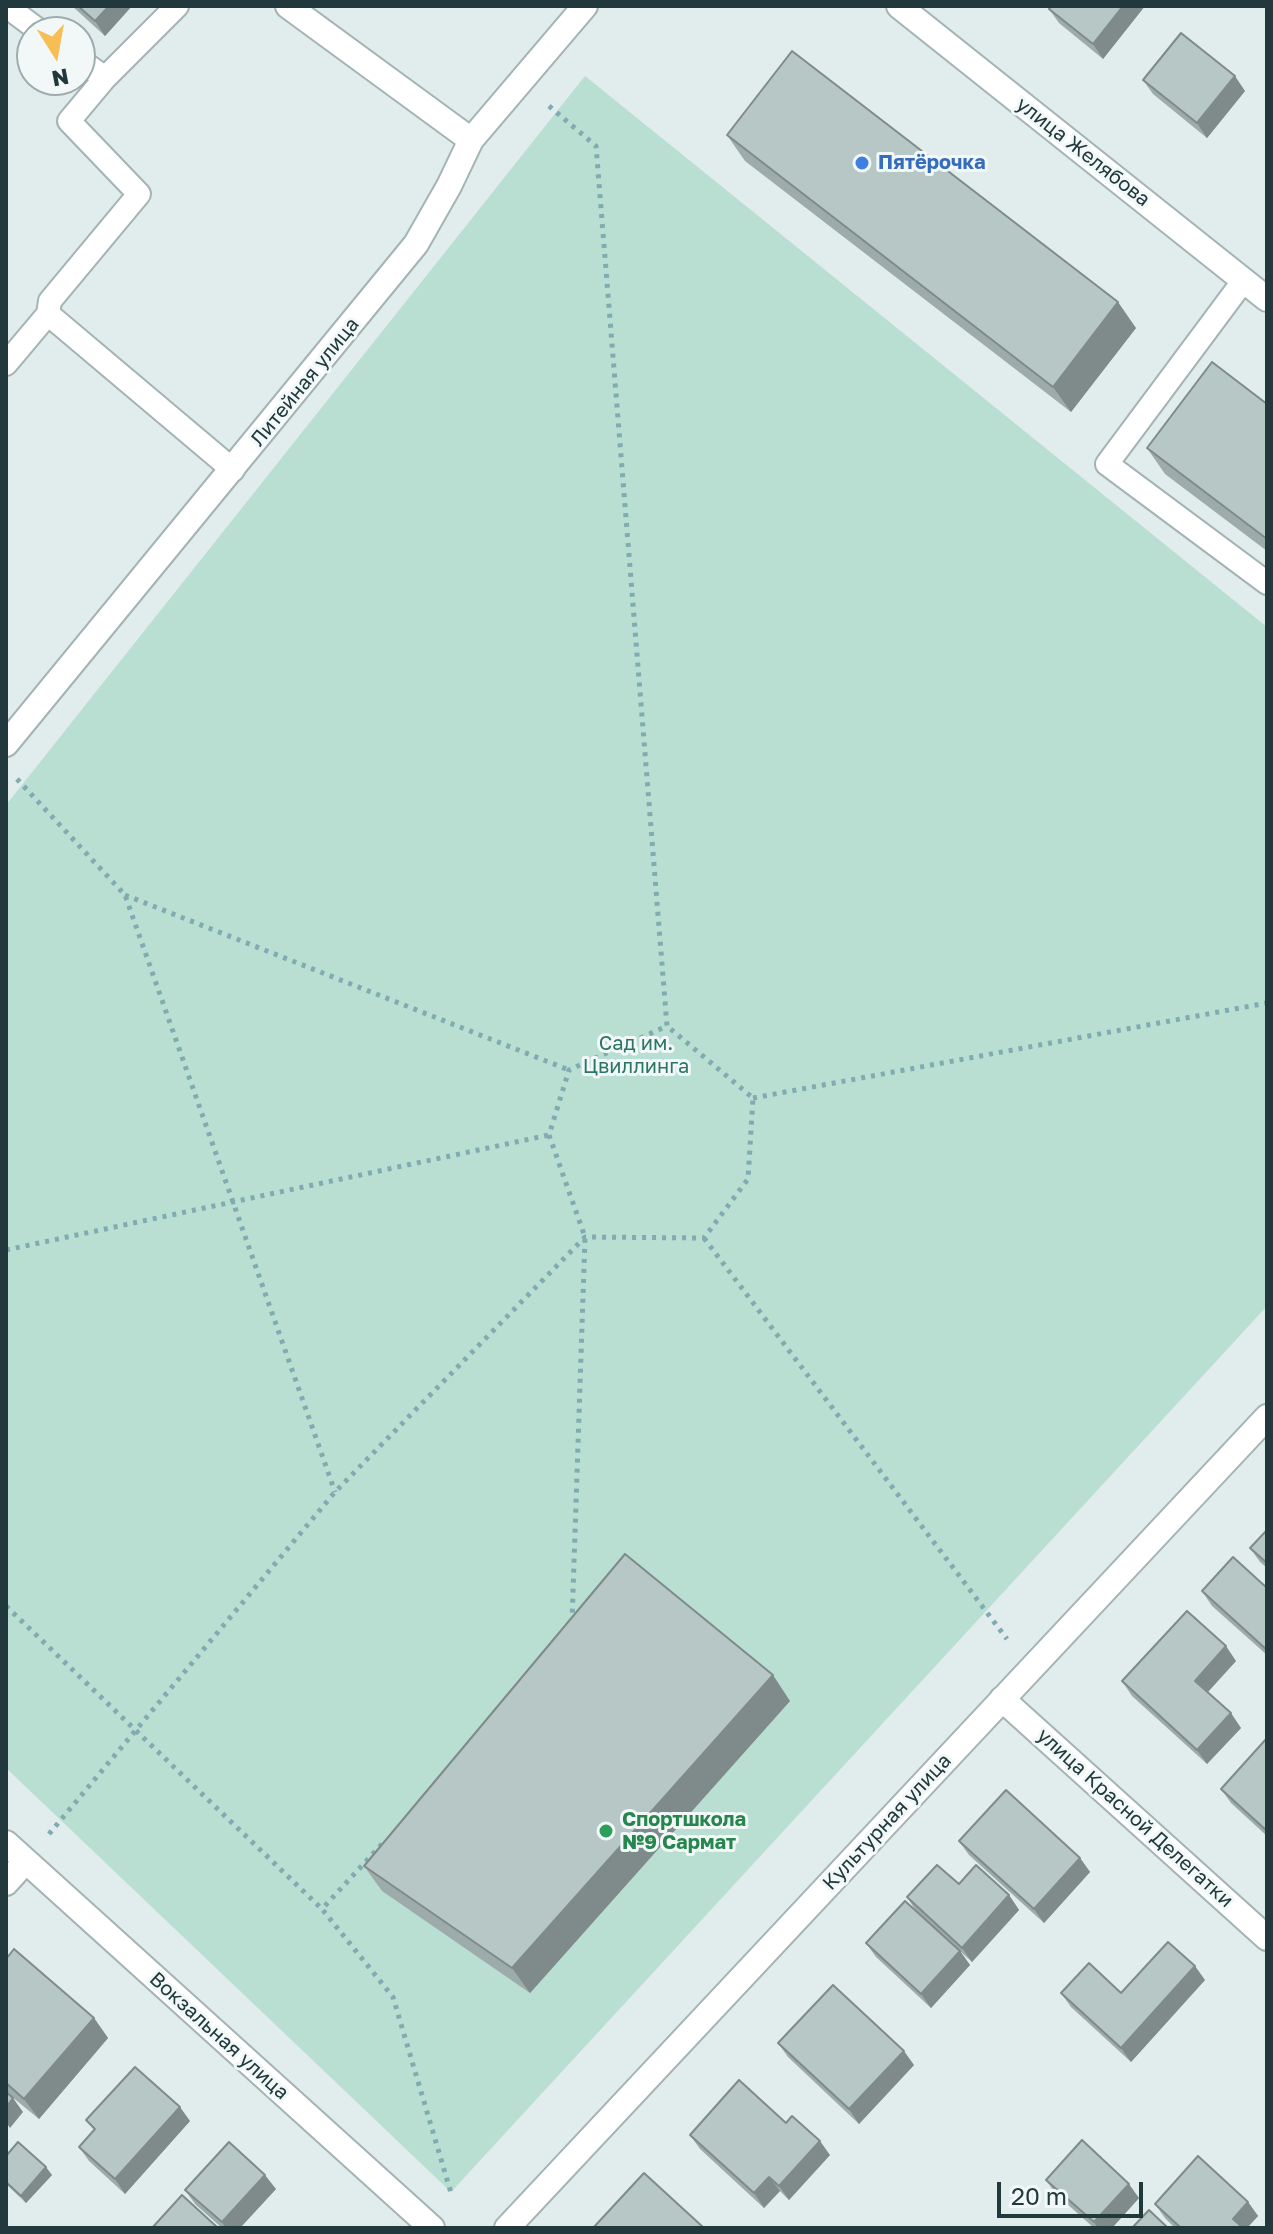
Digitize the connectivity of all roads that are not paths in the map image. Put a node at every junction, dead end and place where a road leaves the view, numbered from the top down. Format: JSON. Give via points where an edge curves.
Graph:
{"nodes":[{"id":1,"x":177,"y":6,"type":"edge"},
{"id":2,"x":288,"y":6,"type":"edge"},
{"id":3,"x":585,"y":6,"type":"edge"},
{"id":4,"x":899,"y":6,"type":"edge"},
{"id":5,"x":96,"y":72,"type":"edge"},
{"id":6,"x":105,"y":78,"type":"junction"},
{"id":7,"x":471,"y":140,"type":"junction"},
{"id":8,"x":1244,"y":280,"type":"junction"},
{"id":9,"x":1267,"y":299,"type":"edge"},
{"id":10,"x":48,"y":314,"type":"junction"},
{"id":11,"x":6,"y":364,"type":"edge"},
{"id":12,"x":233,"y":470,"type":"junction"},
{"id":13,"x":1267,"y":583,"type":"edge"},
{"id":14,"x":6,"y":744,"type":"edge"},
{"id":15,"x":1267,"y":1417,"type":"edge"},
{"id":16,"x":1002,"y":1699,"type":"junction"},
{"id":17,"x":6,"y":1843,"type":"edge"},
{"id":18,"x":25,"y":1862,"type":"junction"},
{"id":19,"x":6,"y":1883,"type":"edge"},
{"id":20,"x":1267,"y":1938,"type":"edge"},
{"id":21,"x":432,"y":2228,"type":"edge"},
{"id":22,"x":507,"y":2228,"type":"edge"}],
"edges":[{"from":1,"to":6,"type":"lane"},
{"from":2,"to":7,"type":"street"},
{"from":3,"to":7,"type":"street","name":"Литейная улица"},
{"from":4,"to":8,"type":"street","name":"улица Желябова"},
{"from":5,"to":6,"type":"lane"},
{"from":6,"to":10,"type":"lane","via":[[69,121],[139,194],[50,301]]},
{"from":7,"to":12,"type":"street","name":"Литейная улица","via":[[416,244]]},
{"from":8,"to":9,"type":"street","name":"улица Желябова"},
{"from":8,"to":13,"type":"lane","via":[[1107,464]]},
{"from":10,"to":11,"type":"lane"},
{"from":10,"to":12,"type":"lane"},
{"from":12,"to":14,"type":"street","name":"Литейная улица"},
{"from":15,"to":16,"type":"street","name":"Культурная улица"},
{"from":16,"to":20,"type":"street","name":"улица Красной Делегатки"},
{"from":16,"to":22,"type":"street","name":"Культурная улица"},
{"from":17,"to":18,"type":"street","name":"Вокзальная улица"},
{"from":18,"to":19,"type":"street"},
{"from":18,"to":21,"type":"street","name":"Вокзальная улица"}]}
